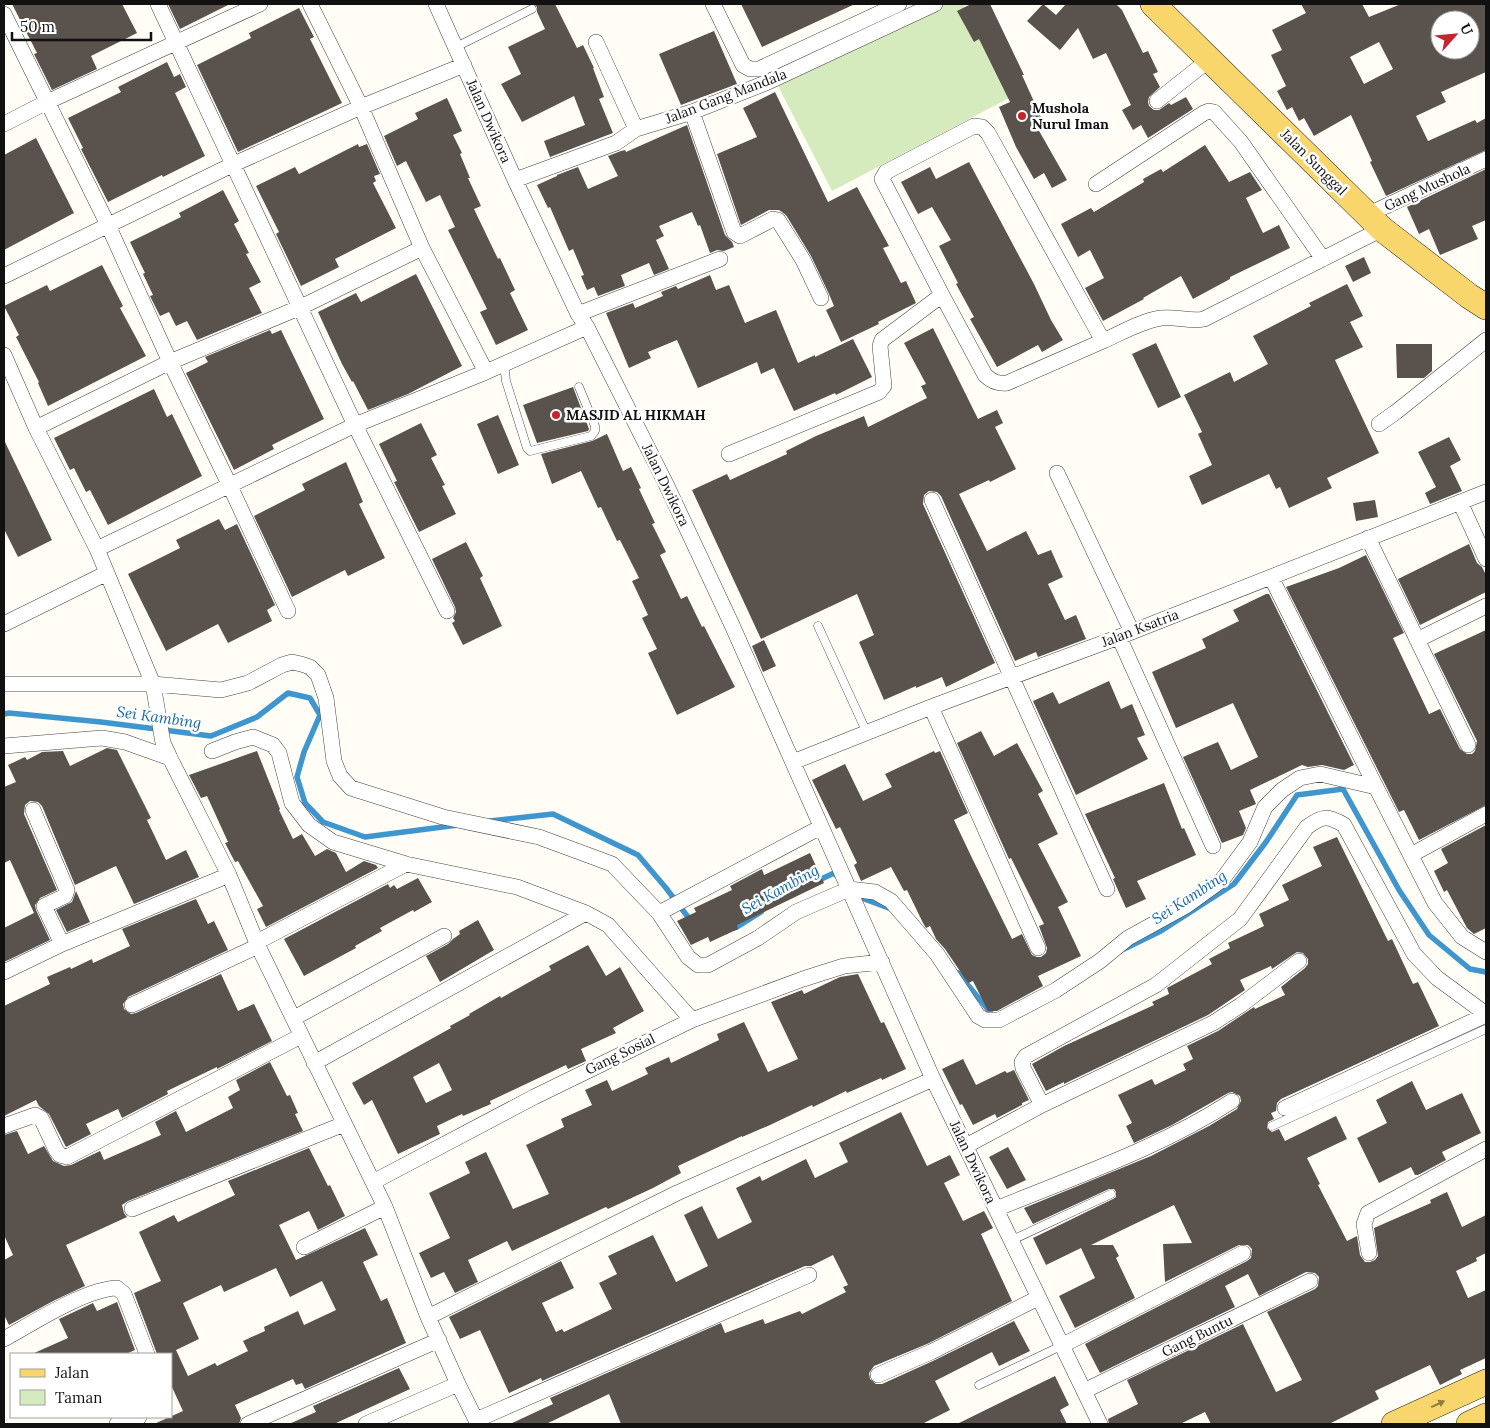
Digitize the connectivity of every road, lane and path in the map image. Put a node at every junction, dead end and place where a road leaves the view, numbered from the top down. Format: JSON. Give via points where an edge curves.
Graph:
{"nodes":[{"id":1,"x":158,"y":4,"type":"edge"},
{"id":2,"x":260,"y":4,"type":"edge"},
{"id":3,"x":310,"y":4,"type":"edge"},
{"id":4,"x":436,"y":4,"type":"edge"},
{"id":5,"x":713,"y":4,"type":"edge"},
{"id":6,"x":899,"y":4,"type":"edge"},
{"id":7,"x":935,"y":4,"type":"edge"},
{"id":8,"x":1154,"y":4,"type":"edge"},
{"id":9,"x":532,"y":9,"type":"dead end"},
{"id":10,"x":4,"y":14,"type":"edge"},
{"id":11,"x":177,"y":42,"type":"junction"},
{"id":12,"x":596,"y":42,"type":"dead end"},
{"id":13,"x":456,"y":47,"type":"junction"},
{"id":14,"x":1210,"y":59,"type":"junction"},
{"id":15,"x":464,"y":65,"type":"junction"},
{"id":16,"x":1157,"y":101,"type":"dead end"},
{"id":17,"x":47,"y":102,"type":"junction"},
{"id":18,"x":361,"y":106,"type":"junction"},
{"id":19,"x":692,"y":112,"type":"junction"},
{"id":20,"x":4,"y":124,"type":"edge"},
{"id":21,"x":636,"y":128,"type":"junction"},
{"id":22,"x":1486,"y":159,"type":"edge"},
{"id":23,"x":234,"y":164,"type":"junction"},
{"id":24,"x":515,"y":180,"type":"junction"},
{"id":25,"x":1096,"y":184,"type":"dead end"},
{"id":26,"x":1374,"y":222,"type":"junction"},
{"id":27,"x":108,"y":225,"type":"junction"},
{"id":28,"x":422,"y":248,"type":"junction"},
{"id":29,"x":720,"y":259,"type":"dead end"},
{"id":30,"x":1322,"y":259,"type":"junction"},
{"id":31,"x":4,"y":276,"type":"edge"},
{"id":32,"x":942,"y":295,"type":"junction"},
{"id":33,"x":821,"y":298,"type":"dead end"},
{"id":34,"x":301,"y":307,"type":"junction"},
{"id":35,"x":1486,"y":307,"type":"edge"},
{"id":36,"x":578,"y":314,"type":"junction"},
{"id":37,"x":587,"y":327,"type":"junction"},
{"id":38,"x":1486,"y":340,"type":"edge"},
{"id":39,"x":1103,"y":341,"type":"junction"},
{"id":40,"x":4,"y":355,"type":"edge"},
{"id":41,"x":170,"y":362,"type":"junction"},
{"id":42,"x":504,"y":364,"type":"junction"},
{"id":43,"x":486,"y":372,"type":"junction"},
{"id":44,"x":579,"y":387,"type":"dead end"},
{"id":45,"x":1379,"y":424,"type":"dead end"},
{"id":46,"x":355,"y":425,"type":"junction"},
{"id":47,"x":36,"y":428,"type":"junction"},
{"id":48,"x":729,"y":454,"type":"dead end"},
{"id":49,"x":1057,"y":473,"type":"dead end"},
{"id":50,"x":229,"y":484,"type":"junction"},
{"id":51,"x":1486,"y":492,"type":"edge"},
{"id":52,"x":932,"y":500,"type":"dead end"},
{"id":53,"x":1460,"y":502,"type":"junction"},
{"id":54,"x":1368,"y":538,"type":"junction"},
{"id":55,"x":96,"y":549,"type":"junction"},
{"id":56,"x":1486,"y":558,"type":"edge"},
{"id":57,"x":107,"y":573,"type":"junction"},
{"id":58,"x":1271,"y":577,"type":"junction"},
{"id":59,"x":1486,"y":606,"type":"edge"},
{"id":60,"x":288,"y":611,"type":"dead end"},
{"id":61,"x":447,"y":611,"type":"dead end"},
{"id":62,"x":4,"y":624,"type":"edge"},
{"id":63,"x":818,"y":626,"type":"dead end"},
{"id":64,"x":1126,"y":634,"type":"junction"},
{"id":65,"x":1417,"y":640,"type":"junction"},
{"id":66,"x":1011,"y":677,"type":"junction"},
{"id":67,"x":4,"y":684,"type":"edge"},
{"id":68,"x":153,"y":684,"type":"junction"},
{"id":69,"x":931,"y":707,"type":"junction"},
{"id":70,"x":867,"y":733,"type":"junction"},
{"id":71,"x":1468,"y":745,"type":"dead end"},
{"id":72,"x":4,"y":746,"type":"edge"},
{"id":73,"x":212,"y":751,"type":"dead end"},
{"id":74,"x":170,"y":758,"type":"junction"},
{"id":75,"x":793,"y":762,"type":"junction"},
{"id":76,"x":1376,"y":788,"type":"junction"},
{"id":77,"x":34,"y":810,"type":"dead end"},
{"id":78,"x":1486,"y":814,"type":"edge"},
{"id":79,"x":820,"y":827,"type":"junction"},
{"id":80,"x":1213,"y":846,"type":"dead end"},
{"id":81,"x":1411,"y":854,"type":"junction"},
{"id":82,"x":406,"y":864,"type":"junction"},
{"id":83,"x":229,"y":876,"type":"junction"},
{"id":84,"x":1107,"y":889,"type":"dead end"},
{"id":85,"x":851,"y":893,"type":"junction"},
{"id":86,"x":586,"y":913,"type":"junction"},
{"id":87,"x":659,"y":913,"type":"junction"},
{"id":88,"x":444,"y":936,"type":"dead end"},
{"id":89,"x":62,"y":944,"type":"junction"},
{"id":90,"x":258,"y":944,"type":"junction"},
{"id":91,"x":1038,"y":948,"type":"dead end"},
{"id":92,"x":1486,"y":952,"type":"edge"},
{"id":93,"x":879,"y":956,"type":"junction"},
{"id":94,"x":1299,"y":961,"type":"dead end"},
{"id":95,"x":4,"y":972,"type":"edge"},
{"id":96,"x":132,"y":1004,"type":"dead end"},
{"id":97,"x":1486,"y":1014,"type":"edge"},
{"id":98,"x":294,"y":1018,"type":"junction"},
{"id":99,"x":692,"y":1020,"type":"junction"},
{"id":100,"x":1486,"y":1029,"type":"edge"},
{"id":101,"x":301,"y":1036,"type":"junction"},
{"id":102,"x":314,"y":1063,"type":"junction"},
{"id":103,"x":934,"y":1079,"type":"junction"},
{"id":104,"x":1232,"y":1101,"type":"dead end"},
{"id":105,"x":1042,"y":1105,"type":"junction"},
{"id":106,"x":1285,"y":1108,"type":"dead end"},
{"id":107,"x":344,"y":1124,"type":"junction"},
{"id":108,"x":4,"y":1126,"type":"edge"},
{"id":109,"x":1272,"y":1126,"type":"dead end"},
{"id":110,"x":966,"y":1146,"type":"junction"},
{"id":111,"x":1486,"y":1149,"type":"edge"},
{"id":112,"x":373,"y":1182,"type":"junction"},
{"id":113,"x":1111,"y":1194,"type":"dead end"},
{"id":114,"x":385,"y":1207,"type":"junction"},
{"id":115,"x":132,"y":1208,"type":"dead end"},
{"id":116,"x":996,"y":1209,"type":"junction"},
{"id":117,"x":1010,"y":1241,"type":"junction"},
{"id":118,"x":304,"y":1247,"type":"dead end"},
{"id":119,"x":1243,"y":1253,"type":"dead end"},
{"id":120,"x":1369,"y":1254,"type":"dead end"},
{"id":121,"x":809,"y":1275,"type":"dead end"},
{"id":122,"x":1310,"y":1281,"type":"dead end"},
{"id":123,"x":1038,"y":1298,"type":"junction"},
{"id":124,"x":428,"y":1317,"type":"junction"},
{"id":125,"x":4,"y":1339,"type":"edge"},
{"id":126,"x":439,"y":1340,"type":"junction"},
{"id":127,"x":1061,"y":1346,"type":"junction"},
{"id":128,"x":147,"y":1353,"type":"edge"},
{"id":129,"x":878,"y":1375,"type":"dead end"},
{"id":130,"x":1486,"y":1382,"type":"edge"},
{"id":131,"x":458,"y":1384,"type":"junction"},
{"id":132,"x":979,"y":1385,"type":"dead end"},
{"id":133,"x":1084,"y":1391,"type":"junction"},
{"id":134,"x":1486,"y":1416,"type":"edge"},
{"id":135,"x":136,"y":1418,"type":"edge"},
{"id":136,"x":477,"y":1422,"type":"edge"},
{"id":137,"x":117,"y":1424,"type":"edge"},
{"id":138,"x":248,"y":1424,"type":"edge"},
{"id":139,"x":366,"y":1424,"type":"edge"},
{"id":140,"x":1100,"y":1424,"type":"edge"},
{"id":141,"x":1394,"y":1424,"type":"edge"},
{"id":142,"x":1469,"y":1424,"type":"edge"}],
"edges":[{"from":1,"to":11,"type":"street"},
{"from":2,"to":11,"type":"street"},
{"from":3,"to":18,"type":"street"},
{"from":4,"to":13,"type":"street","name":"Jalan Dwikora"},
{"from":5,"to":6,"type":"street","via":[[743,65],[750,69],[760,69]]},
{"from":7,"to":19,"type":"street","name":"Jalan Gang Mandala","via":[[768,82]]},
{"from":8,"to":14,"type":"main road","name":"Jalan Sunggal"},
{"from":9,"to":13,"type":"lane"},
{"from":10,"to":17,"type":"street"},
{"from":11,"to":17,"type":"street"},
{"from":11,"to":23,"type":"street"},
{"from":12,"to":21,"type":"street"},
{"from":13,"to":15,"type":"street","name":"Jalan Dwikora"},
{"from":14,"to":16,"type":"street"},
{"from":14,"to":26,"type":"main road","name":"Jalan Sunggal"},
{"from":15,"to":18,"type":"street"},
{"from":15,"to":24,"type":"street","name":"Jalan Dwikora"},
{"from":17,"to":20,"type":"street"},
{"from":17,"to":27,"type":"street"},
{"from":18,"to":23,"type":"street"},
{"from":18,"to":28,"type":"street"},
{"from":19,"to":21,"type":"street","name":"Jalan Gang Mandala"},
{"from":19,"to":33,"type":"street","via":[[734,232],[740,236],[773,219],[778,220],[803,260]]},
{"from":21,"to":24,"type":"street","name":"Jalan Gang Mandala","via":[[616,143]]},
{"from":22,"to":26,"type":"street","name":"Gang Mushola"},
{"from":23,"to":27,"type":"street"},
{"from":23,"to":34,"type":"street"},
{"from":24,"to":36,"type":"street","name":"Jalan Dwikora"},
{"from":25,"to":30,"type":"street","via":[[1204,113],[1214,112],[1241,142]]},
{"from":26,"to":30,"type":"street","name":"Gang Mushola"},
{"from":26,"to":35,"type":"main road","name":"Jalan Sunggal"},
{"from":27,"to":31,"type":"street"},
{"from":27,"to":41,"type":"street"},
{"from":28,"to":34,"type":"street"},
{"from":28,"to":43,"type":"street"},
{"from":29,"to":36,"type":"street"},
{"from":30,"to":39,"type":"street","name":"Gang Mushola","via":[[1204,319],[1162,318]]},
{"from":32,"to":39,"type":"street","name":"Gang Mushola","via":[[985,375],[995,382],[1007,383]]},
{"from":32,"to":39,"type":"street","name":"Gang Mushola","via":[[882,179],[886,172],[974,126],[982,127]]},
{"from":32,"to":48,"type":"street","via":[[882,340],[884,386],[878,392]]},
{"from":34,"to":41,"type":"street"},
{"from":34,"to":46,"type":"street"},
{"from":36,"to":37,"type":"street","name":"Jalan Dwikora"},
{"from":37,"to":42,"type":"street"},
{"from":37,"to":75,"type":"street","name":"Jalan Dwikora","via":[[670,493]]},
{"from":38,"to":45,"type":"street"},
{"from":40,"to":47,"type":"street"},
{"from":41,"to":47,"type":"street"},
{"from":41,"to":50,"type":"street"},
{"from":42,"to":43,"type":"street"},
{"from":42,"to":44,"type":"lane","via":[[506,381],[530,451],[591,436],[595,431]]},
{"from":43,"to":46,"type":"street"},
{"from":46,"to":50,"type":"street"},
{"from":46,"to":61,"type":"street"},
{"from":47,"to":55,"type":"street"},
{"from":49,"to":64,"type":"street"},
{"from":50,"to":55,"type":"street"},
{"from":50,"to":60,"type":"street"},
{"from":51,"to":53,"type":"street","name":"Jalan Ksatria"},
{"from":52,"to":66,"type":"street"},
{"from":53,"to":54,"type":"street","name":"Jalan Ksatria"},
{"from":53,"to":56,"type":"street"},
{"from":54,"to":58,"type":"street","name":"Jalan Ksatria"},
{"from":54,"to":65,"type":"street"},
{"from":55,"to":57,"type":"street"},
{"from":57,"to":62,"type":"street"},
{"from":57,"to":68,"type":"street"},
{"from":58,"to":64,"type":"street","name":"Jalan Ksatria"},
{"from":58,"to":76,"type":"street"},
{"from":59,"to":65,"type":"street"},
{"from":63,"to":70,"type":"lane"},
{"from":64,"to":66,"type":"street","name":"Jalan Ksatria"},
{"from":64,"to":80,"type":"street"},
{"from":65,"to":71,"type":"street"},
{"from":66,"to":69,"type":"street","name":"Jalan Ksatria"},
{"from":66,"to":84,"type":"street"},
{"from":67,"to":68,"type":"street"},
{"from":68,"to":74,"type":"street","via":[[163,743]]},
{"from":68,"to":87,"type":"street","via":[[221,690],[248,683],[292,662],[310,667],[318,675],[326,698],[334,761],[340,776],[351,788],[442,817],[539,837],[600,859],[612,864]]},
{"from":69,"to":70,"type":"street","name":"Jalan Ksatria"},
{"from":69,"to":91,"type":"street"},
{"from":70,"to":75,"type":"street","name":"Jalan Ksatria"},
{"from":72,"to":74,"type":"street","via":[[102,738],[125,742]]},
{"from":73,"to":82,"type":"street","via":[[253,737],[273,744],[279,753],[292,803],[309,825],[333,842]]},
{"from":74,"to":83,"type":"street"},
{"from":75,"to":79,"type":"street","name":"Jalan Dwikora"},
{"from":76,"to":81,"type":"street"},
{"from":76,"to":85,"type":"street","via":[[1320,774],[1300,778],[1264,807],[1250,842],[1222,880],[1186,906],[1128,938],[1056,990],[999,1020],[985,1020],[978,1016],[937,954],[891,901],[875,892]]},
{"from":77,"to":89,"type":"street","via":[[67,890],[65,896],[44,906]]},
{"from":78,"to":81,"type":"street"},
{"from":79,"to":85,"type":"street","name":"Jalan Dwikora"},
{"from":79,"to":87,"type":"street"},
{"from":81,"to":92,"type":"street","via":[[1435,903],[1462,937]]},
{"from":82,"to":86,"type":"street","via":[[517,887]]},
{"from":82,"to":90,"type":"street"},
{"from":83,"to":89,"type":"street"},
{"from":83,"to":90,"type":"street"},
{"from":85,"to":87,"type":"street","via":[[796,912],[758,938],[708,965],[698,965],[688,957]]},
{"from":85,"to":93,"type":"street","name":"Jalan Dwikora"},
{"from":86,"to":99,"type":"street","via":[[608,925]]},
{"from":86,"to":102,"type":"street"},
{"from":88,"to":98,"type":"street"},
{"from":89,"to":95,"type":"street"},
{"from":90,"to":96,"type":"street"},
{"from":90,"to":98,"type":"street"},
{"from":93,"to":99,"type":"street","name":"Gang Sosial","via":[[803,979]]},
{"from":93,"to":103,"type":"street","name":"Jalan Dwikora"},
{"from":94,"to":105,"type":"street","via":[[1213,1023]]},
{"from":97,"to":105,"type":"street","via":[[1437,978],[1414,954],[1344,825],[1333,818],[1320,818],[1307,827],[1240,919],[1156,986],[1026,1056],[1023,1068]]},
{"from":97,"to":106,"type":"street"},
{"from":98,"to":101,"type":"street"},
{"from":99,"to":112,"type":"street","name":"Gang Sosial","via":[[534,1096]]},
{"from":100,"to":109,"type":"lane"},
{"from":101,"to":102,"type":"street"},
{"from":101,"to":108,"type":"street","via":[[67,1157],[56,1150],[41,1118],[35,1116]]},
{"from":102,"to":107,"type":"street"},
{"from":103,"to":110,"type":"street","name":"Jalan Dwikora"},
{"from":103,"to":124,"type":"street","via":[[677,1193]]},
{"from":104,"to":116,"type":"street","via":[[1166,1139]]},
{"from":105,"to":110,"type":"street"},
{"from":107,"to":112,"type":"street"},
{"from":107,"to":115,"type":"street"},
{"from":110,"to":116,"type":"street","name":"Jalan Dwikora"},
{"from":111,"to":120,"type":"street","via":[[1368,1213],[1364,1224]]},
{"from":112,"to":114,"type":"street"},
{"from":113,"to":117,"type":"lane"},
{"from":114,"to":118,"type":"street"},
{"from":114,"to":124,"type":"street"},
{"from":116,"to":117,"type":"street","name":"Jalan Dwikora"},
{"from":117,"to":123,"type":"street","name":"Jalan Dwikora"},
{"from":119,"to":127,"type":"street"},
{"from":121,"to":136,"type":"street"},
{"from":122,"to":133,"type":"street","name":"Gang Buntu"},
{"from":123,"to":127,"type":"street","name":"Jalan Dwikora"},
{"from":123,"to":129,"type":"street"},
{"from":124,"to":126,"type":"street"},
{"from":125,"to":128,"type":"street","via":[[53,1311],[104,1288],[117,1288],[124,1294]]},
{"from":126,"to":131,"type":"street"},
{"from":126,"to":138,"type":"street"},
{"from":127,"to":132,"type":"lane"},
{"from":127,"to":133,"type":"street","name":"Jalan Dwikora"},
{"from":141,"to":130,"type":"main road","one_way":true},
{"from":131,"to":136,"type":"street"},
{"from":131,"to":139,"type":"street"},
{"from":133,"to":140,"type":"street","name":"Jalan Dwikora"},
{"from":134,"to":142,"type":"main road"},
{"from":135,"to":137,"type":"street"}]}
